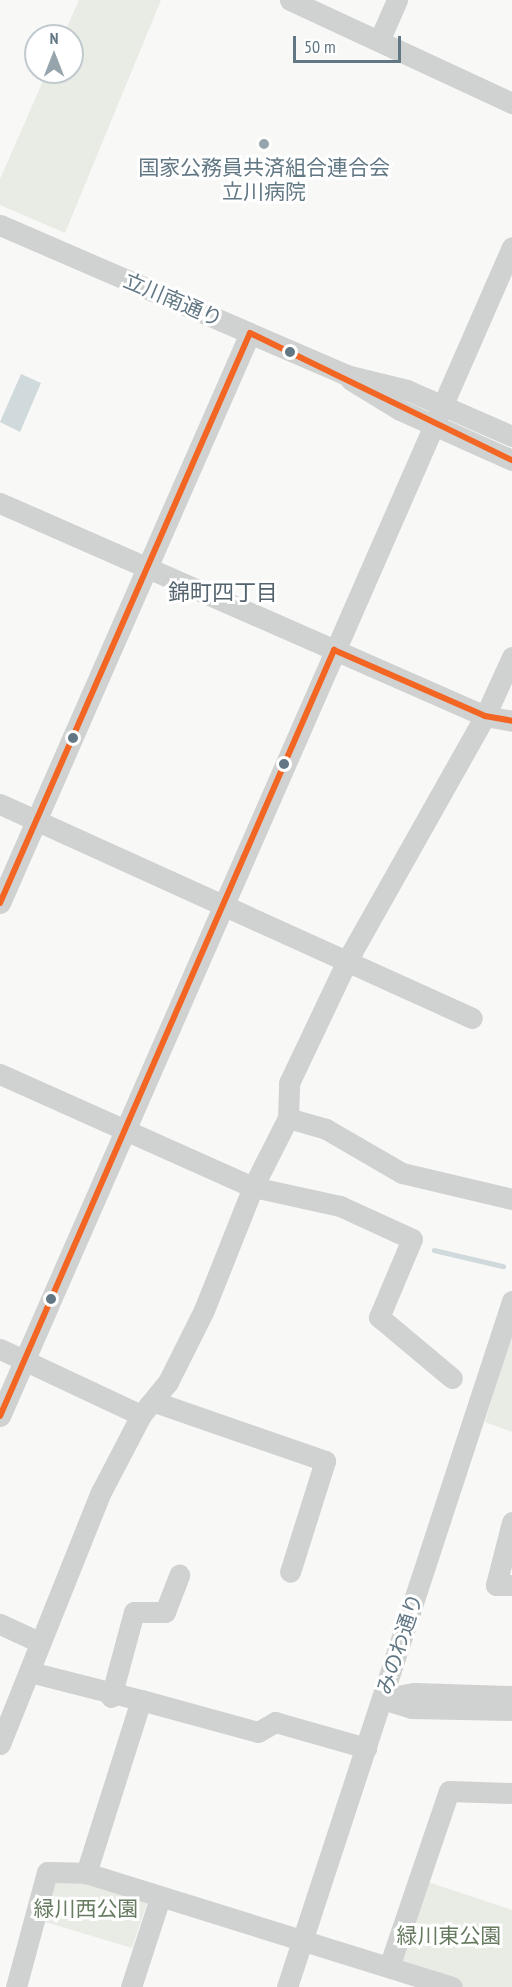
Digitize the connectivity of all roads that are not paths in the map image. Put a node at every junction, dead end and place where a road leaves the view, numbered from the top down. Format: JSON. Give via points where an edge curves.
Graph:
{"nodes":[{"id":1,"x":290,"y":0,"type":"edge"},
{"id":2,"x":397,"y":0,"type":"edge"},
{"id":3,"x":379,"y":41,"type":"junction"},
{"id":4,"x":512,"y":103,"type":"edge"},
{"id":5,"x":0,"y":225,"type":"edge"},
{"id":6,"x":512,"y":247,"type":"edge"},
{"id":7,"x":250,"y":333,"type":"junction"},
{"id":8,"x":346,"y":375,"type":"junction"},
{"id":9,"x":442,"y":405,"type":"junction"},
{"id":10,"x":434,"y":425,"type":"junction"},
{"id":11,"x":512,"y":436,"type":"edge"},
{"id":12,"x":512,"y":460,"type":"edge"},
{"id":13,"x":0,"y":503,"type":"edge"},
{"id":14,"x":147,"y":567,"type":"junction"},
{"id":15,"x":334,"y":650,"type":"junction"},
{"id":16,"x":512,"y":657,"type":"edge"},
{"id":17,"x":485,"y":716,"type":"junction"},
{"id":18,"x":512,"y":721,"type":"edge"},
{"id":19,"x":0,"y":804,"type":"edge"},
{"id":20,"x":37,"y":820,"type":"junction"},
{"id":21,"x":0,"y":903,"type":"edge"},
{"id":22,"x":223,"y":903,"type":"junction"},
{"id":23,"x":348,"y":959,"type":"junction"},
{"id":24,"x":472,"y":1018,"type":"dead end"},
{"id":25,"x":0,"y":1074,"type":"edge"},
{"id":26,"x":288,"y":1118,"type":"junction"},
{"id":27,"x":124,"y":1130,"type":"junction"},
{"id":28,"x":253,"y":1187,"type":"junction"},
{"id":29,"x":512,"y":1199,"type":"edge"},
{"id":30,"x":512,"y":1301,"type":"edge"},
{"id":31,"x":0,"y":1349,"type":"edge"},
{"id":32,"x":25,"y":1360,"type":"junction"},
{"id":33,"x":453,"y":1378,"type":"dead end"},
{"id":34,"x":148,"y":1409,"type":"junction"},
{"id":35,"x":0,"y":1416,"type":"edge"},
{"id":36,"x":512,"y":1522,"type":"edge"},
{"id":37,"x":290,"y":1572,"type":"dead end"},
{"id":38,"x":179,"y":1575,"type":"dead end"},
{"id":39,"x":512,"y":1585,"type":"edge"},
{"id":40,"x":0,"y":1624,"type":"edge"},
{"id":41,"x":39,"y":1642,"type":"junction"},
{"id":42,"x":30,"y":1672,"type":"junction"},
{"id":43,"x":512,"y":1696,"type":"edge"},
{"id":44,"x":111,"y":1697,"type":"junction"},
{"id":45,"x":382,"y":1699,"type":"junction"},
{"id":46,"x":141,"y":1700,"type":"junction"},
{"id":47,"x":512,"y":1710,"type":"edge"},
{"id":48,"x":0,"y":1744,"type":"edge"},
{"id":49,"x":366,"y":1748,"type":"junction"},
{"id":50,"x":512,"y":1793,"type":"edge"},
{"id":51,"x":86,"y":1874,"type":"junction"},
{"id":52,"x":160,"y":1898,"type":"junction"},
{"id":53,"x":303,"y":1940,"type":"junction"},
{"id":54,"x":389,"y":1967,"type":"junction"},
{"id":55,"x":16,"y":1987,"type":"edge"},
{"id":56,"x":131,"y":1987,"type":"edge"},
{"id":57,"x":287,"y":1987,"type":"edge"},
{"id":58,"x":448,"y":1987,"type":"edge"}],
"edges":[{"from":1,"to":3,"type":"street"},
{"from":2,"to":3,"type":"street"},
{"from":3,"to":4,"type":"street"},
{"from":5,"to":7,"type":"street","name":"立川南通り"},
{"from":6,"to":9,"type":"street"},
{"from":7,"to":8,"type":"street","name":"立川南通り"},
{"from":7,"to":14,"type":"street"},
{"from":8,"to":9,"type":"street","name":"立川南通り","via":[[407,390]]},
{"from":8,"to":10,"type":"street","name":"立川南通り","via":[[371,396]]},
{"from":9,"to":10,"type":"street"},
{"from":9,"to":11,"type":"street","name":"立川南通り"},
{"from":10,"to":12,"type":"street","name":"立川南通り"},
{"from":10,"to":15,"type":"street"},
{"from":13,"to":14,"type":"street"},
{"from":14,"to":15,"type":"street"},
{"from":14,"to":20,"type":"street"},
{"from":15,"to":17,"type":"street"},
{"from":15,"to":22,"type":"street"},
{"from":16,"to":17,"type":"street"},
{"from":17,"to":18,"type":"street"},
{"from":17,"to":23,"type":"street"},
{"from":19,"to":20,"type":"street"},
{"from":20,"to":21,"type":"street"},
{"from":20,"to":22,"type":"street"},
{"from":22,"to":23,"type":"street"},
{"from":22,"to":27,"type":"street"},
{"from":23,"to":24,"type":"street"},
{"from":23,"to":26,"type":"street","via":[[289,1083]]},
{"from":25,"to":27,"type":"street"},
{"from":26,"to":28,"type":"street"},
{"from":26,"to":29,"type":"street","via":[[326,1129],[402,1173]]},
{"from":27,"to":28,"type":"street"},
{"from":27,"to":32,"type":"street"},
{"from":28,"to":33,"type":"street","via":[[340,1206],[412,1239],[379,1317]]},
{"from":28,"to":34,"type":"street","via":[[204,1310]]},
{"from":30,"to":45,"type":"street","name":"みのわ通り"},
{"from":31,"to":32,"type":"street"},
{"from":32,"to":34,"type":"street"},
{"from":32,"to":35,"type":"street"},
{"from":34,"to":37,"type":"street","via":[[325,1461]]},
{"from":34,"to":41,"type":"street","via":[[75,1550]]},
{"from":36,"to":39,"type":"street","via":[[496,1585]]},
{"from":38,"to":44,"type":"street","via":[[165,1612],[134,1612]]},
{"from":40,"to":41,"type":"street"},
{"from":41,"to":42,"type":"street"},
{"from":42,"to":44,"type":"street"},
{"from":42,"to":48,"type":"street"},
{"from":43,"to":45,"type":"street","via":[[415,1693]]},
{"from":44,"to":46,"type":"street"},
{"from":45,"to":47,"type":"street","via":[[411,1708]]},
{"from":45,"to":49,"type":"street","name":"みのわ通り"},
{"from":46,"to":49,"type":"street","via":[[258,1732],[275,1722]]},
{"from":46,"to":51,"type":"street"},
{"from":49,"to":53,"type":"street","name":"みのわ通り"},
{"from":50,"to":54,"type":"street","via":[[449,1791]]},
{"from":51,"to":52,"type":"street"},
{"from":51,"to":55,"type":"street","via":[[47,1872]]},
{"from":52,"to":53,"type":"street"},
{"from":52,"to":56,"type":"street"},
{"from":53,"to":54,"type":"street"},
{"from":53,"to":57,"type":"street","name":"みのわ通り"},
{"from":54,"to":58,"type":"street"}]}
